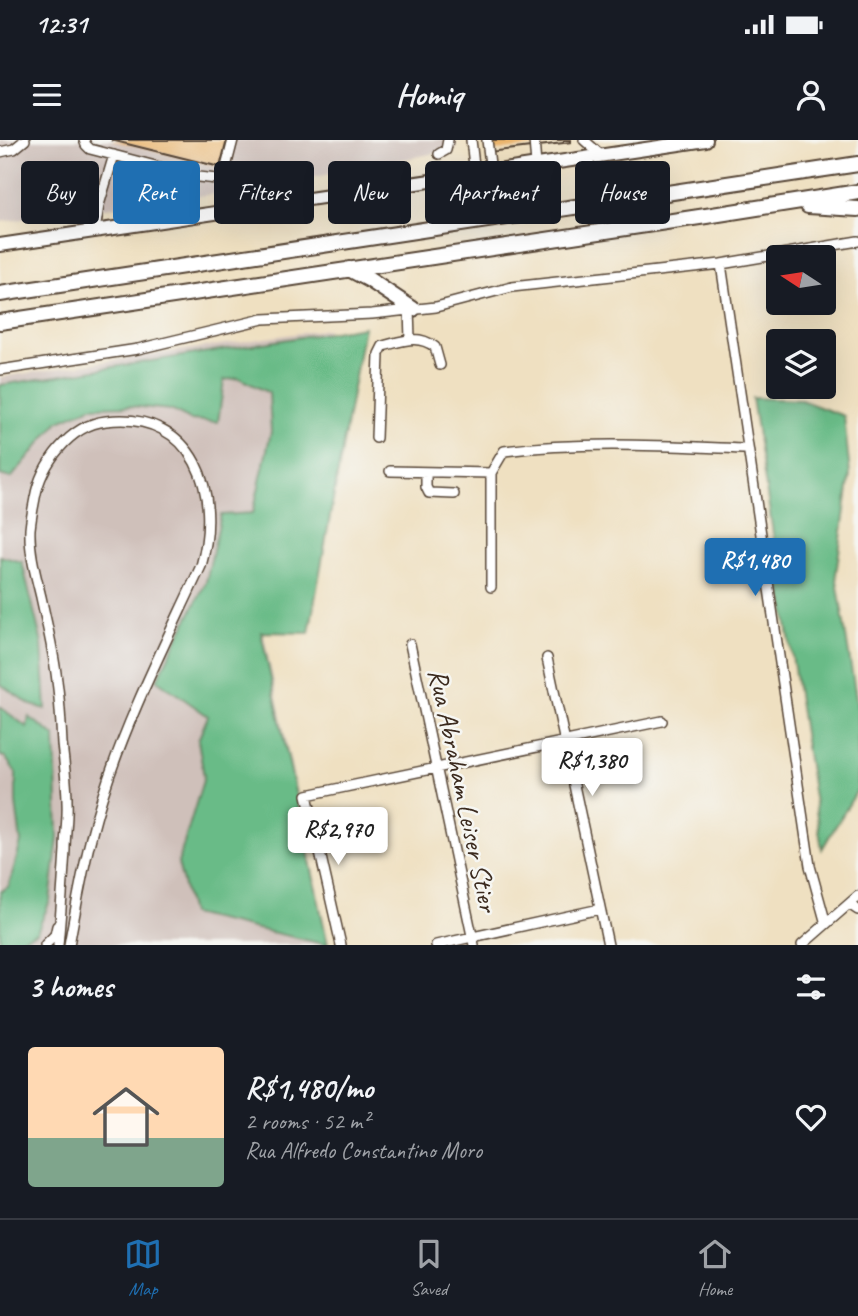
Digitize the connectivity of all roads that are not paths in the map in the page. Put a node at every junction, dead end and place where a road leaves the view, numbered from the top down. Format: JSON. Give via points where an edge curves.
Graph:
{"nodes":[{"id":1,"x":25,"y":140,"type":"edge"},
{"id":2,"x":84,"y":140,"type":"edge"},
{"id":3,"x":233,"y":140,"type":"edge"},
{"id":4,"x":448,"y":140,"type":"edge"},
{"id":5,"x":471,"y":140,"type":"edge"},
{"id":6,"x":487,"y":140,"type":"edge"},
{"id":7,"x":534,"y":140,"type":"edge"},
{"id":8,"x":584,"y":140,"type":"edge"},
{"id":9,"x":704,"y":140,"type":"edge"},
{"id":10,"x":0,"y":152,"type":"edge"},
{"id":11,"x":439,"y":154,"type":"dead end"},
{"id":12,"x":114,"y":155,"type":"junction"},
{"id":13,"x":602,"y":156,"type":"junction"},
{"id":14,"x":473,"y":161,"type":"edge"},
{"id":15,"x":490,"y":161,"type":"edge"},
{"id":16,"x":536,"y":161,"type":"edge"},
{"id":17,"x":561,"y":162,"type":"edge"},
{"id":18,"x":858,"y":164,"type":"edge"},
{"id":19,"x":425,"y":182,"type":"edge"},
{"id":20,"x":858,"y":192,"type":"edge"},
{"id":21,"x":775,"y":205,"type":"junction"},
{"id":22,"x":858,"y":209,"type":"edge"},
{"id":23,"x":95,"y":231,"type":"junction"},
{"id":24,"x":858,"y":240,"type":"edge"},
{"id":25,"x":0,"y":245,"type":"edge"},
{"id":26,"x":721,"y":264,"type":"junction"},
{"id":27,"x":349,"y":270,"type":"junction"},
{"id":28,"x":0,"y":295,"type":"edge"},
{"id":29,"x":411,"y":309,"type":"junction"},
{"id":30,"x":0,"y":322,"type":"edge"},
{"id":31,"x":410,"y":339,"type":"junction"},
{"id":32,"x":440,"y":365,"type":"dead end"},
{"id":33,"x":0,"y":370,"type":"edge"},
{"id":34,"x":376,"y":438,"type":"dead end"},
{"id":35,"x":748,"y":449,"type":"junction"},
{"id":36,"x":390,"y":471,"type":"dead end"},
{"id":37,"x":426,"y":472,"type":"junction"},
{"id":38,"x":491,"y":473,"type":"junction"},
{"id":39,"x":453,"y":494,"type":"dead end"},
{"id":40,"x":491,"y":587,"type":"dead end"},
{"id":41,"x":410,"y":644,"type":"dead end"},
{"id":42,"x":547,"y":657,"type":"dead end"},
{"id":43,"x":662,"y":721,"type":"dead end"},
{"id":44,"x":565,"y":741,"type":"junction"},
{"id":45,"x":436,"y":768,"type":"junction"},
{"id":46,"x":858,"y":896,"type":"edge"},
{"id":47,"x":849,"y":904,"type":"junction"},
{"id":48,"x":61,"y":908,"type":"junction"},
{"id":49,"x":600,"y":908,"type":"junction"},
{"id":50,"x":858,"y":910,"type":"edge"},
{"id":51,"x":826,"y":924,"type":"junction"},
{"id":52,"x":473,"y":941,"type":"edge"},
{"id":53,"x":45,"y":945,"type":"edge"},
{"id":54,"x":58,"y":945,"type":"edge"},
{"id":55,"x":69,"y":945,"type":"edge"},
{"id":56,"x":341,"y":945,"type":"edge"},
{"id":57,"x":436,"y":945,"type":"edge"},
{"id":58,"x":608,"y":945,"type":"edge"},
{"id":59,"x":802,"y":945,"type":"edge"}],
"edges":[{"from":1,"to":10,"type":"street"},
{"from":2,"to":12,"type":"street","via":[[90,149]]},
{"from":3,"to":12,"type":"street","via":[[224,175],[217,179]]},
{"from":4,"to":11,"type":"street","via":[[446,150]]},
{"from":5,"to":14,"type":"street"},
{"from":6,"to":15,"type":"street"},
{"from":7,"to":16,"type":"street"},
{"from":8,"to":13,"type":"street"},
{"from":9,"to":13,"type":"main road"},
{"from":12,"to":23,"type":"street"},
{"from":13,"to":17,"type":"main road"},
{"from":18,"to":28,"type":"highway"},
{"from":19,"to":23,"type":"main road"},
{"from":20,"to":21,"type":"highway"},
{"from":21,"to":22,"type":"highway"},
{"from":21,"to":27,"type":"highway"},
{"from":23,"to":25,"type":"main road"},
{"from":24,"to":26,"type":"street"},
{"from":26,"to":29,"type":"street","via":[[512,287]]},
{"from":26,"to":35,"type":"street"},
{"from":27,"to":29,"type":"highway"},
{"from":27,"to":30,"type":"highway"},
{"from":29,"to":31,"type":"street"},
{"from":29,"to":33,"type":"street","via":[[263,319],[138,349]]},
{"from":31,"to":32,"type":"street","via":[[435,347]]},
{"from":31,"to":34,"type":"street","via":[[383,346],[379,354]]},
{"from":35,"to":38,"type":"street","via":[[530,447],[504,451]]},
{"from":35,"to":51,"type":"street","via":[[810,866]]},
{"from":36,"to":37,"type":"street"},
{"from":37,"to":38,"type":"street"},
{"from":37,"to":39,"type":"street","via":[[429,493]]},
{"from":38,"to":40,"type":"street"},
{"from":41,"to":45,"type":"street","name":"Rua Abraham Leiser Stier"},
{"from":42,"to":44,"type":"street"},
{"from":43,"to":44,"type":"street"},
{"from":44,"to":45,"type":"street"},
{"from":44,"to":49,"type":"street"},
{"from":45,"to":52,"type":"street","name":"Rua Abraham Leiser Stier"},
{"from":45,"to":56,"type":"street","via":[[307,795]]},
{"from":46,"to":47,"type":"street"},
{"from":47,"to":50,"type":"street"},
{"from":47,"to":51,"type":"street"},
{"from":48,"to":53,"type":"street","via":[[55,934]]},
{"from":48,"to":54,"type":"street"},
{"from":48,"to":55,"type":"street","via":[[67,803],[57,679],[30,530],[35,495],[47,465],[65,442],[86,427],[103,421],[142,421],[162,428],[194,458],[208,502],[207,547],[135,710],[102,798]]},
{"from":49,"to":52,"type":"street"},
{"from":49,"to":58,"type":"street"},
{"from":51,"to":59,"type":"street"},
{"from":52,"to":57,"type":"street"}]}
